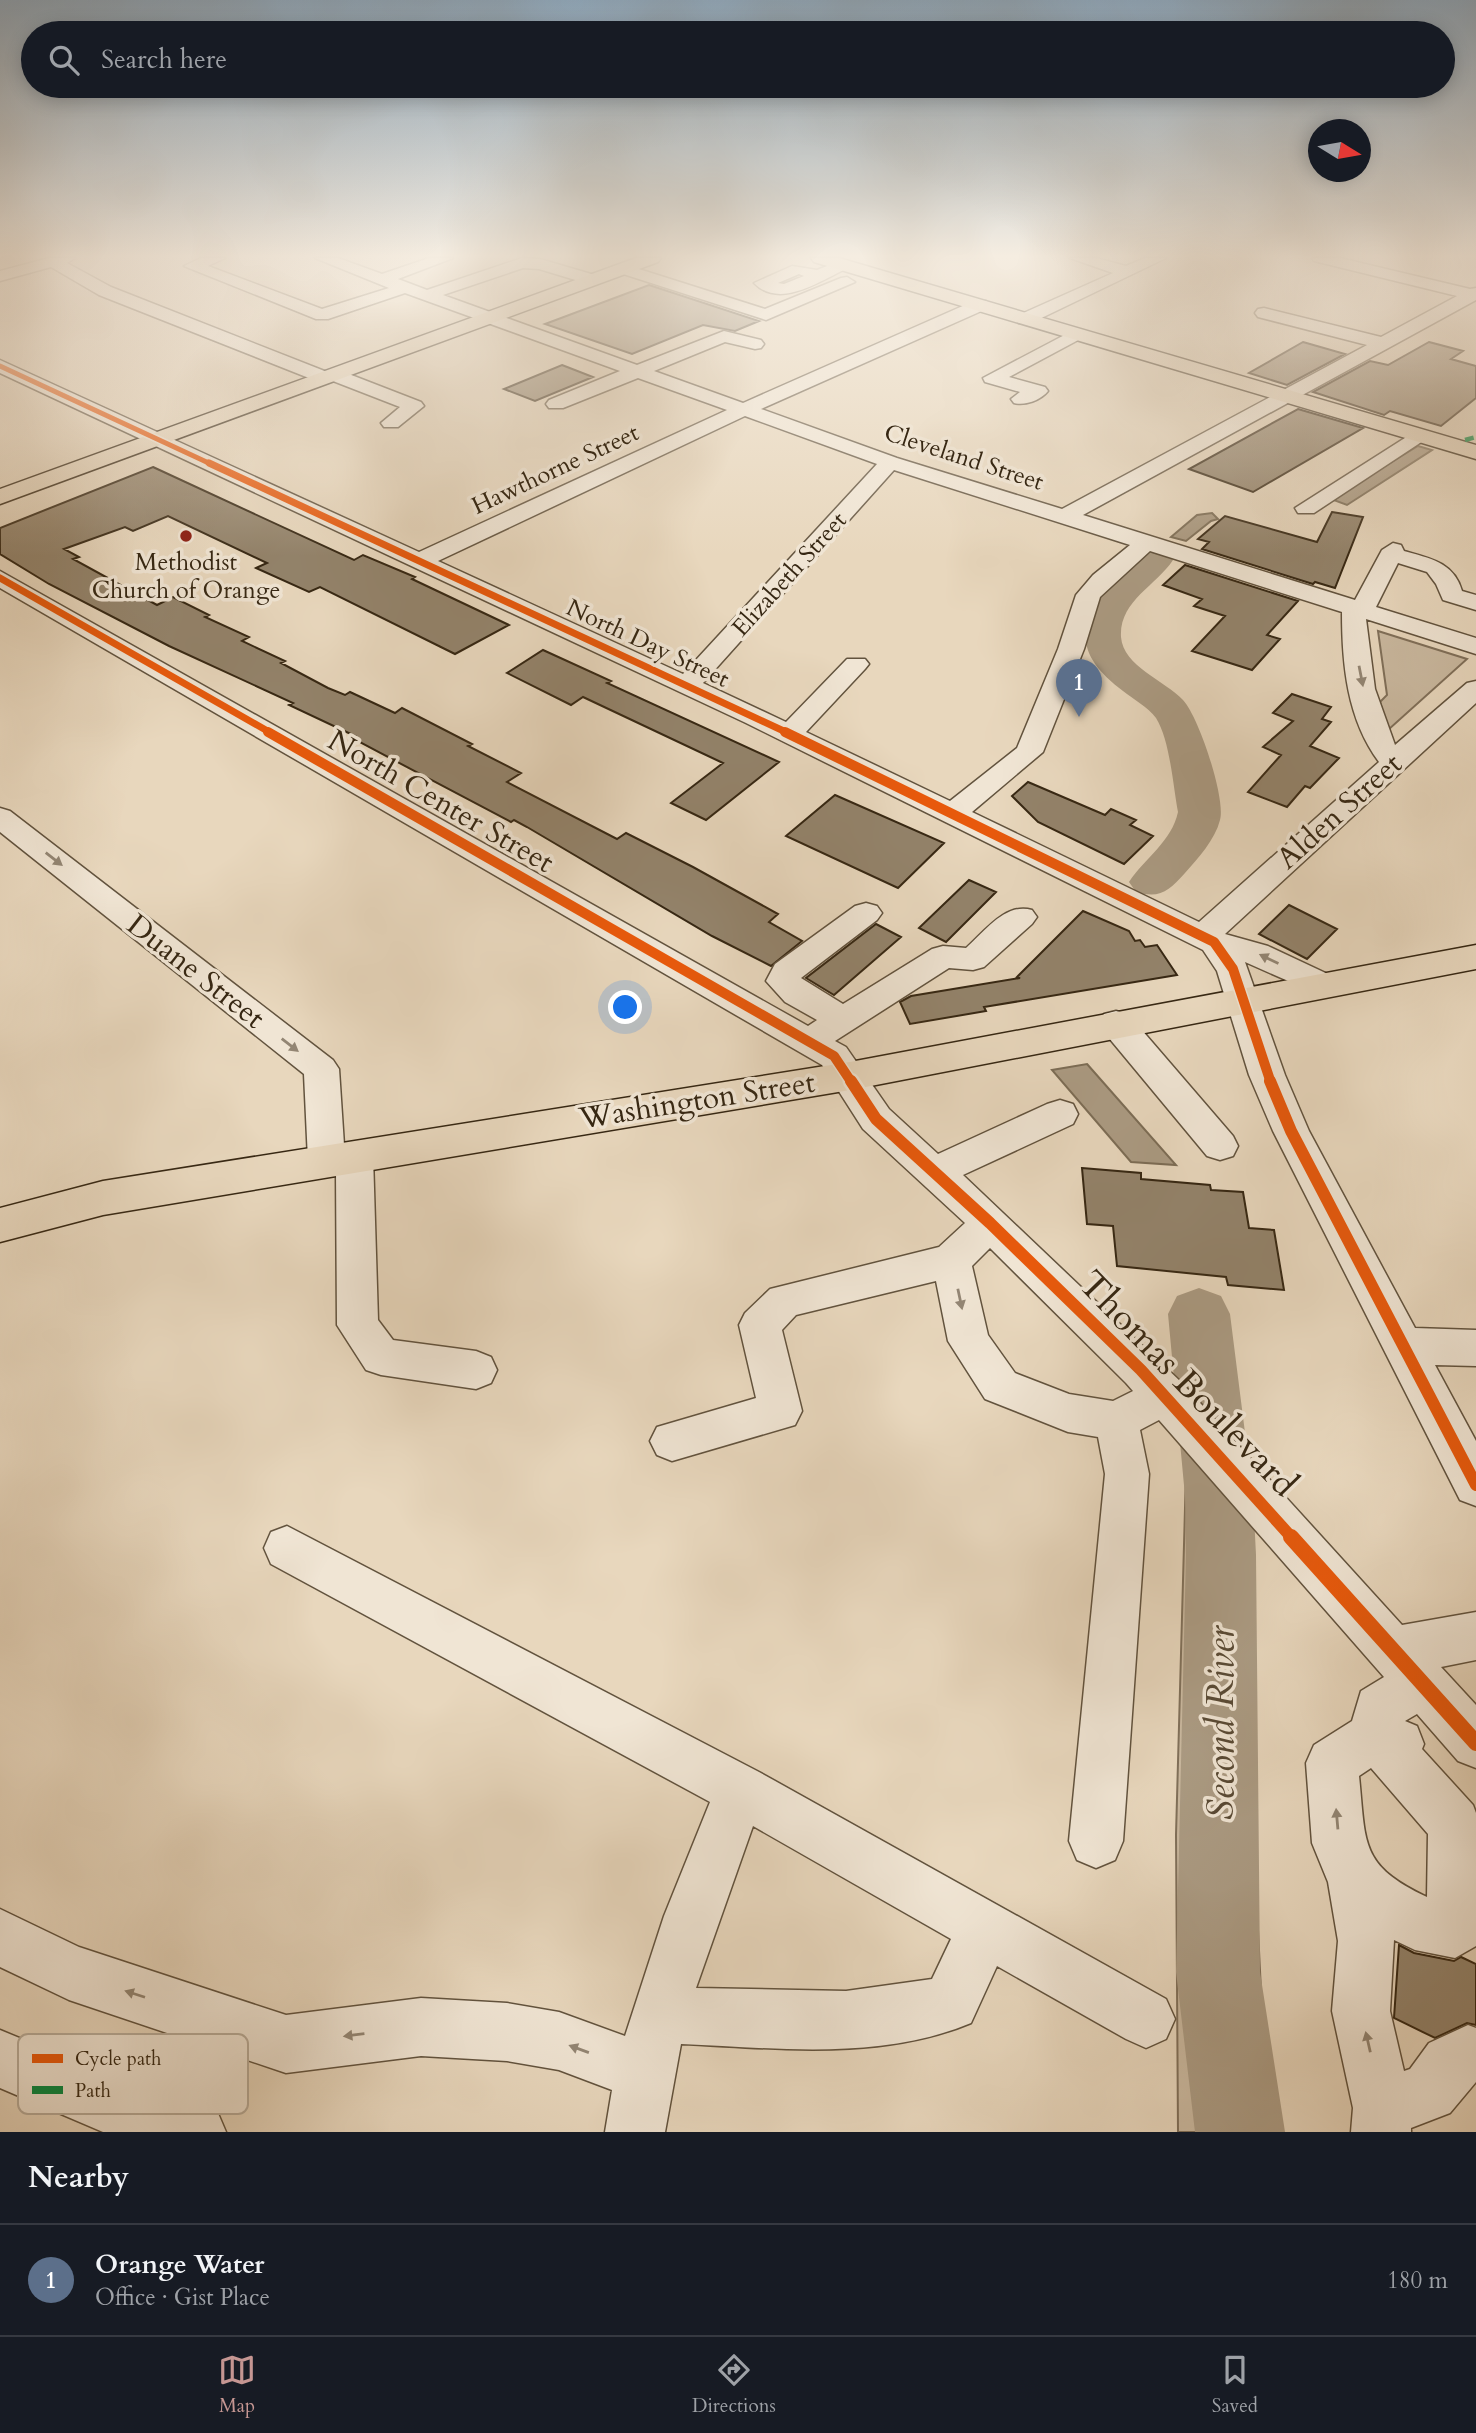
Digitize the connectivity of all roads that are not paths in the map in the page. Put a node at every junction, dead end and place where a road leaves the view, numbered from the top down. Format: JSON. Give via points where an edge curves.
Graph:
{"nodes":[{"id":1,"x":281,"y":357,"type":"edge"},
{"id":2,"x":381,"y":357,"type":"edge"},
{"id":3,"x":600,"y":357,"type":"edge"},
{"id":4,"x":670,"y":357,"type":"edge"},
{"id":5,"x":863,"y":357,"type":"edge"},
{"id":6,"x":1031,"y":357,"type":"edge"},
{"id":7,"x":1155,"y":357,"type":"edge"},
{"id":8,"x":1357,"y":357,"type":"edge"},
{"id":9,"x":0,"y":366,"type":"edge"},
{"id":10,"x":638,"y":371,"type":"junction"},
{"id":11,"x":695,"y":372,"type":"dead end"},
{"id":12,"x":330,"y":376,"type":"junction"},
{"id":13,"x":671,"y":383,"type":"junction"},
{"id":14,"x":1284,"y":396,"type":"junction"},
{"id":15,"x":1021,"y":399,"type":"dead end"},
{"id":16,"x":556,"y":404,"type":"dead end"},
{"id":17,"x":745,"y":409,"type":"junction"},
{"id":18,"x":391,"y":423,"type":"dead end"},
{"id":19,"x":1419,"y":435,"type":"junction"},
{"id":20,"x":159,"y":439,"type":"junction"},
{"id":21,"x":1476,"y":452,"type":"edge"},
{"id":22,"x":890,"y":462,"type":"junction"},
{"id":23,"x":0,"y":496,"type":"edge"},
{"id":24,"x":1306,"y":508,"type":"dead end"},
{"id":25,"x":1065,"y":516,"type":"junction"},
{"id":26,"x":1146,"y":543,"type":"junction"},
{"id":27,"x":421,"y":560,"type":"junction"},
{"id":28,"x":0,"y":578,"type":"edge"},
{"id":29,"x":1476,"y":603,"type":"edge"},
{"id":30,"x":1358,"y":610,"type":"junction"},
{"id":31,"x":1476,"y":646,"type":"edge"},
{"id":32,"x":856,"y":664,"type":"dead end"},
{"id":33,"x":687,"y":685,"type":"junction"},
{"id":34,"x":1476,"y":689,"type":"edge"},
{"id":35,"x":789,"y":734,"type":"junction"},
{"id":36,"x":1393,"y":761,"type":"junction"},
{"id":37,"x":950,"y":814,"type":"junction"},
{"id":38,"x":0,"y":817,"type":"edge"},
{"id":39,"x":866,"y":913,"type":"dead end"},
{"id":40,"x":1021,"y":917,"type":"dead end"},
{"id":41,"x":1209,"y":939,"type":"junction"},
{"id":42,"x":1476,"y":957,"type":"edge"},
{"id":43,"x":1320,"y":984,"type":"junction"},
{"id":44,"x":1242,"y":999,"type":"junction"},
{"id":45,"x":845,"y":1020,"type":"junction"},
{"id":46,"x":1116,"y":1023,"type":"junction"},
{"id":47,"x":811,"y":1040,"type":"junction"},
{"id":48,"x":850,"y":1076,"type":"junction"},
{"id":49,"x":1060,"y":1114,"type":"dead end"},
{"id":50,"x":1220,"y":1146,"type":"dead end"},
{"id":51,"x":341,"y":1158,"type":"junction"},
{"id":52,"x":932,"y":1173,"type":"junction"},
{"id":53,"x":990,"y":1223,"type":"junction"},
{"id":54,"x":0,"y":1225,"type":"edge"},
{"id":55,"x":951,"y":1261,"type":"junction"},
{"id":56,"x":1404,"y":1346,"type":"junction"},
{"id":57,"x":1476,"y":1348,"type":"edge"},
{"id":58,"x":475,"y":1370,"type":"dead end"},
{"id":59,"x":1172,"y":1402,"type":"junction"},
{"id":60,"x":1116,"y":1421,"type":"junction"},
{"id":61,"x":672,"y":1441,"type":"dead end"},
{"id":62,"x":1476,"y":1485,"type":"edge"},
{"id":63,"x":287,"y":1548,"type":"dead end"},
{"id":64,"x":1476,"y":1636,"type":"edge"},
{"id":65,"x":1408,"y":1666,"type":"junction"},
{"id":66,"x":1376,"y":1736,"type":"junction"},
{"id":67,"x":1476,"y":1743,"type":"edge"},
{"id":68,"x":741,"y":1790,"type":"junction"},
{"id":69,"x":1476,"y":1817,"type":"edge"},
{"id":70,"x":1096,"y":1841,"type":"dead end"},
{"id":71,"x":1355,"y":1882,"type":"junction"},
{"id":72,"x":985,"y":1929,"type":"junction"},
{"id":73,"x":0,"y":1937,"type":"edge"},
{"id":74,"x":658,"y":2015,"type":"junction"},
{"id":75,"x":1146,"y":2019,"type":"dead end"},
{"id":76,"x":1468,"y":2054,"type":"dead end"},
{"id":77,"x":0,"y":2059,"type":"edge"},
{"id":78,"x":18,"y":2067,"type":"edge"},
{"id":79,"x":643,"y":2072,"type":"junction"},
{"id":80,"x":139,"y":2114,"type":"edge"},
{"id":81,"x":1382,"y":2120,"type":"edge"},
{"id":82,"x":196,"y":2132,"type":"edge"},
{"id":83,"x":635,"y":2132,"type":"edge"}],
"edges":[{"from":1,"to":12,"type":"street"},
{"from":2,"to":12,"type":"main road"},
{"from":3,"to":10,"type":"street","name":"Cleveland Street"},
{"from":4,"to":10,"type":"street"},
{"from":5,"to":17,"type":"street","name":"Hawthorne Street"},
{"from":6,"to":15,"type":"street","via":[[992,378],[1038,391]]},
{"from":7,"to":14,"type":"main road"},
{"from":8,"to":14,"type":"street"},
{"from":9,"to":20,"type":"street","name":"North Day Street"},
{"from":10,"to":13,"type":"street","name":"Cleveland Street"},
{"from":10,"to":16,"type":"street"},
{"from":11,"to":13,"type":"street"},
{"from":12,"to":18,"type":"street","via":[[414,406]]},
{"from":12,"to":20,"type":"main road"},
{"from":13,"to":17,"type":"street","name":"Cleveland Street"},
{"from":14,"to":19,"type":"main road"},
{"from":14,"to":25,"type":"street"},
{"from":17,"to":22,"type":"street","name":"Cleveland Street"},
{"from":17,"to":27,"type":"street","name":"Hawthorne Street"},
{"from":19,"to":21,"type":"main road"},
{"from":19,"to":24,"type":"street"},
{"from":20,"to":23,"type":"main road"},
{"from":20,"to":27,"type":"street","name":"North Day Street"},
{"from":22,"to":25,"type":"street","name":"Cleveland Street"},
{"from":22,"to":33,"type":"street","name":"Elizabeth Street"},
{"from":25,"to":26,"type":"street","name":"Cleveland Street"},
{"from":26,"to":30,"type":"street","name":"Cleveland Street"},
{"from":26,"to":37,"type":"street","via":[[1088,595],[1029,752]]},
{"from":27,"to":33,"type":"street","name":"North Day Street"},
{"from":28,"to":47,"type":"street","name":"North Center Street"},
{"from":29,"to":30,"type":"street","via":[[1451,595],[1435,567],[1392,552]]},
{"from":30,"to":31,"type":"street","name":"Cleveland Street"},
{"from":30,"to":36,"type":"street","one_way":true,"via":[[1355,647],[1374,737]]},
{"from":32,"to":35,"type":"street"},
{"from":33,"to":35,"type":"street","name":"North Day Street"},
{"from":34,"to":36,"type":"street","name":"Alden Street"},
{"from":35,"to":37,"type":"street","name":"North Day Street"},
{"from":36,"to":41,"type":"street","name":"Alden Street"},
{"from":37,"to":41,"type":"street","name":"North Day Street"},
{"from":38,"to":51,"type":"street","name":"Duane Street","one_way":true,"via":[[321,1069]]},
{"from":39,"to":45,"type":"street","via":[[787,972],[783,981],[797,994]]},
{"from":40,"to":45,"type":"street","via":[[973,959],[943,957]]},
{"from":43,"to":41,"type":"street","name":"North Day Street","one_way":true,"via":[[1257,954]]},
{"from":41,"to":44,"type":"street","via":[[1228,959]]},
{"from":42,"to":43,"type":"main road","name":"Washington Street"},
{"from":43,"to":44,"type":"main road","name":"Washington Street"},
{"from":44,"to":46,"type":"main road","name":"Washington Street"},
{"from":44,"to":56,"type":"street","via":[[1291,1131]]},
{"from":45,"to":47,"type":"street"},
{"from":46,"to":48,"type":"main road","name":"Washington Street"},
{"from":46,"to":50,"type":"street"},
{"from":47,"to":48,"type":"street","name":"North Center Street","via":[[834,1056]]},
{"from":48,"to":51,"type":"main road","name":"Washington Street"},
{"from":48,"to":52,"type":"street","name":"Thomas Boulevard","via":[[876,1119]]},
{"from":49,"to":52,"type":"street"},
{"from":51,"to":54,"type":"main road","name":"Washington Street","via":[[103,1198]]},
{"from":51,"to":58,"type":"street","name":"Duane Street","via":[[358,1325],[381,1357]]},
{"from":52,"to":53,"type":"street","name":"Thomas Boulevard"},
{"from":53,"to":55,"type":"street"},
{"from":53,"to":59,"type":"street","name":"Thomas Boulevard"},
{"from":55,"to":60,"type":"street","one_way":true,"via":[[969,1341],[1000,1386],[1068,1413]]},
{"from":55,"to":61,"type":"street","via":[[784,1301],[761,1325],[780,1411]]},
{"from":56,"to":57,"type":"street"},
{"from":56,"to":62,"type":"street"},
{"from":59,"to":60,"type":"street"},
{"from":59,"to":65,"type":"street","name":"Thomas Boulevard"},
{"from":60,"to":70,"type":"street","via":[[1127,1474]]},
{"from":63,"to":68,"type":"street"},
{"from":64,"to":65,"type":"street"},
{"from":65,"to":66,"type":"street","via":[[1379,1709]]},
{"from":65,"to":67,"type":"street","name":"Thomas Boulevard"},
{"from":66,"to":69,"type":"street","via":[[1416,1750]]},
{"from":71,"to":66,"type":"street","one_way":true,"via":[[1339,1843],[1332,1763]]},
{"from":66,"to":71,"type":"street","via":[[1454,1824],[1455,1930],[1415,1922]]},
{"from":68,"to":72,"type":"street"},
{"from":68,"to":74,"type":"street","via":[[675,1955]]},
{"from":81,"to":71,"type":"street","one_way":true,"via":[[1361,2011],[1366,1941]]},
{"from":72,"to":74,"type":"street","via":[[951,2003],[923,2013],[849,2019]]},
{"from":72,"to":75,"type":"street"},
{"from":79,"to":73,"type":"street","one_way":true,"via":[[559,2041],[507,2032],[421,2027],[286,2043],[69,1972]]},
{"from":74,"to":79,"type":"street"},
{"from":76,"to":81,"type":"street","via":[[1450,2064],[1429,2092]]},
{"from":77,"to":78,"type":"street"},
{"from":79,"to":83,"type":"street"},
{"from":80,"to":82,"type":"street"}]}
